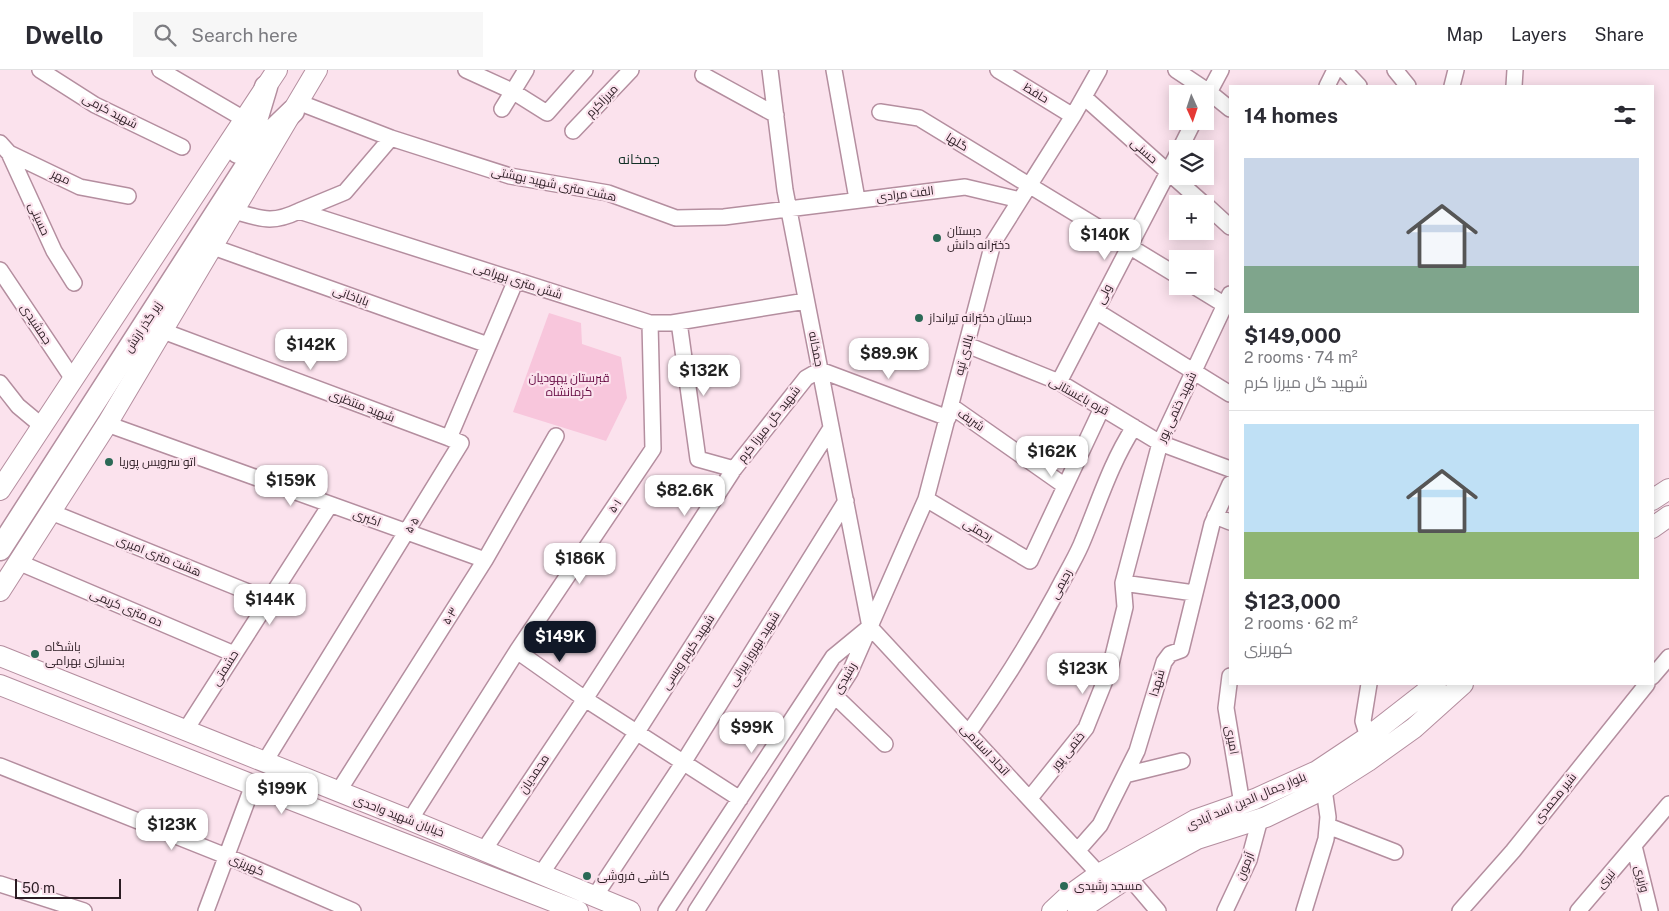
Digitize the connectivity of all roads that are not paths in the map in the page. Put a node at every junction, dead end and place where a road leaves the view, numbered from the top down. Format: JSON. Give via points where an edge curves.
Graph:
{"nodes":[{"id":1,"x":40,"y":70,"type":"edge"},
{"id":2,"x":160,"y":70,"type":"edge"},
{"id":3,"x":317,"y":70,"type":"edge"},
{"id":4,"x":466,"y":70,"type":"edge"},
{"id":5,"x":526,"y":70,"type":"edge"},
{"id":6,"x":585,"y":70,"type":"edge"},
{"id":7,"x":630,"y":70,"type":"edge"},
{"id":8,"x":770,"y":70,"type":"edge"},
{"id":9,"x":834,"y":70,"type":"edge"},
{"id":10,"x":998,"y":70,"type":"edge"},
{"id":11,"x":1099,"y":70,"type":"edge"},
{"id":12,"x":1176,"y":70,"type":"edge"},
{"id":13,"x":1221,"y":70,"type":"edge"},
{"id":14,"x":1335,"y":70,"type":"edge"},
{"id":15,"x":1344,"y":70,"type":"edge"},
{"id":16,"x":1395,"y":70,"type":"edge"},
{"id":17,"x":1456,"y":70,"type":"edge"},
{"id":18,"x":1515,"y":70,"type":"edge"},
{"id":19,"x":273,"y":74,"type":"edge"},
{"id":20,"x":702,"y":75,"type":"dead end"},
{"id":21,"x":1194,"y":85,"type":"edge"},
{"id":22,"x":1213,"y":85,"type":"edge"},
{"id":23,"x":1328,"y":85,"type":"edge"},
{"id":24,"x":1358,"y":85,"type":"edge"},
{"id":25,"x":1407,"y":85,"type":"edge"},
{"id":26,"x":1452,"y":85,"type":"edge"},
{"id":27,"x":1514,"y":85,"type":"edge"},
{"id":28,"x":512,"y":91,"type":"junction"},
{"id":29,"x":1084,"y":97,"type":"junction"},
{"id":30,"x":1214,"y":100,"type":"edge"},
{"id":31,"x":295,"y":106,"type":"junction"},
{"id":32,"x":1229,"y":108,"type":"edge"},
{"id":33,"x":502,"y":109,"type":"dead end"},
{"id":34,"x":880,"y":112,"type":"dead end"},
{"id":35,"x":776,"y":115,"type":"junction"},
{"id":36,"x":1073,"y":116,"type":"junction"},
{"id":37,"x":244,"y":119,"type":"junction"},
{"id":38,"x":573,"y":131,"type":"dead end"},
{"id":39,"x":391,"y":138,"type":"junction"},
{"id":40,"x":182,"y":147,"type":"dead end"},
{"id":41,"x":5,"y":148,"type":"edge"},
{"id":42,"x":1168,"y":172,"type":"junction"},
{"id":43,"x":1029,"y":186,"type":"junction"},
{"id":44,"x":1195,"y":195,"type":"edge"},
{"id":45,"x":128,"y":196,"type":"dead end"},
{"id":46,"x":858,"y":199,"type":"junction"},
{"id":47,"x":1020,"y":200,"type":"junction"},
{"id":48,"x":788,"y":210,"type":"junction"},
{"id":49,"x":234,"y":211,"type":"junction"},
{"id":50,"x":299,"y":211,"type":"junction"},
{"id":51,"x":1214,"y":212,"type":"edge"},
{"id":52,"x":1229,"y":225,"type":"edge"},
{"id":53,"x":214,"y":247,"type":"junction"},
{"id":54,"x":1129,"y":247,"type":"junction"},
{"id":55,"x":0,"y":270,"type":"edge"},
{"id":56,"x":1169,"y":271,"type":"edge"},
{"id":57,"x":516,"y":280,"type":"junction"},
{"id":58,"x":74,"y":283,"type":"dead end"},
{"id":59,"x":1214,"y":294,"type":"edge"},
{"id":60,"x":1227,"y":300,"type":"edge"},
{"id":61,"x":806,"y":301,"type":"junction"},
{"id":62,"x":1096,"y":311,"type":"junction"},
{"id":63,"x":679,"y":322,"type":"junction"},
{"id":64,"x":650,"y":323,"type":"junction"},
{"id":65,"x":163,"y":331,"type":"junction"},
{"id":66,"x":488,"y":345,"type":"junction"},
{"id":67,"x":967,"y":345,"type":"junction"},
{"id":68,"x":820,"y":370,"type":"junction"},
{"id":69,"x":1193,"y":372,"type":"junction"},
{"id":70,"x":72,"y":379,"type":"junction"},
{"id":71,"x":0,"y":382,"type":"edge"},
{"id":72,"x":1059,"y":382,"type":"junction"},
{"id":73,"x":1229,"y":393,"type":"edge"},
{"id":74,"x":1102,"y":408,"type":"junction"},
{"id":75,"x":949,"y":412,"type":"junction"},
{"id":76,"x":107,"y":424,"type":"junction"},
{"id":77,"x":42,"y":426,"type":"junction"},
{"id":78,"x":1134,"y":427,"type":"junction"},
{"id":79,"x":831,"y":428,"type":"junction"},
{"id":80,"x":556,"y":436,"type":"dead end"},
{"id":81,"x":448,"y":438,"type":"junction"},
{"id":82,"x":1160,"y":443,"type":"junction"},
{"id":83,"x":734,"y":469,"type":"junction"},
{"id":84,"x":1229,"y":469,"type":"edge"},
{"id":85,"x":3,"y":478,"type":"edge"},
{"id":86,"x":1065,"y":486,"type":"junction"},
{"id":87,"x":1229,"y":486,"type":"edge"},
{"id":88,"x":926,"y":499,"type":"junction"},
{"id":89,"x":846,"y":501,"type":"junction"},
{"id":90,"x":330,"y":504,"type":"junction"},
{"id":91,"x":51,"y":512,"type":"junction"},
{"id":92,"x":1215,"y":516,"type":"junction"},
{"id":93,"x":1669,"y":516,"type":"edge"},
{"id":94,"x":0,"y":521,"type":"edge"},
{"id":95,"x":1229,"y":522,"type":"edge"},
{"id":96,"x":1654,"y":527,"type":"edge"},
{"id":97,"x":407,"y":532,"type":"junction"},
{"id":98,"x":0,"y":549,"type":"edge"},
{"id":99,"x":485,"y":560,"type":"junction"},
{"id":100,"x":18,"y":562,"type":"junction"},
{"id":101,"x":1124,"y":583,"type":"junction"},
{"id":102,"x":0,"y":591,"type":"edge"},
{"id":103,"x":1194,"y":593,"type":"junction"},
{"id":104,"x":268,"y":600,"type":"junction"},
{"id":105,"x":870,"y":627,"type":"junction"},
{"id":106,"x":518,"y":651,"type":"junction"},
{"id":107,"x":234,"y":654,"type":"junction"},
{"id":108,"x":0,"y":656,"type":"edge"},
{"id":109,"x":1669,"y":657,"type":"edge"},
{"id":110,"x":1654,"y":676,"type":"edge"},
{"id":111,"x":1229,"y":684,"type":"edge"},
{"id":112,"x":0,"y":685,"type":"edge"},
{"id":113,"x":1369,"y":685,"type":"edge"},
{"id":114,"x":1435,"y":685,"type":"edge"},
{"id":115,"x":1462,"y":685,"type":"edge"},
{"id":116,"x":1647,"y":685,"type":"edge"},
{"id":117,"x":835,"y":696,"type":"junction"},
{"id":118,"x":585,"y":699,"type":"junction"},
{"id":119,"x":185,"y":731,"type":"junction"},
{"id":120,"x":637,"y":732,"type":"junction"},
{"id":121,"x":969,"y":732,"type":"junction"},
{"id":122,"x":885,"y":744,"type":"dead end"},
{"id":123,"x":1373,"y":745,"type":"junction"},
{"id":124,"x":1182,"y":761,"type":"dead end"},
{"id":125,"x":684,"y":762,"type":"junction"},
{"id":126,"x":264,"y":763,"type":"junction"},
{"id":127,"x":0,"y":766,"type":"edge"},
{"id":128,"x":1125,"y":775,"type":"junction"},
{"id":129,"x":253,"y":785,"type":"junction"},
{"id":130,"x":1324,"y":788,"type":"junction"},
{"id":131,"x":338,"y":792,"type":"junction"},
{"id":132,"x":1030,"y":798,"type":"junction"},
{"id":133,"x":740,"y":799,"type":"junction"},
{"id":134,"x":1242,"y":804,"type":"junction"},
{"id":135,"x":1669,"y":804,"type":"edge"},
{"id":136,"x":1260,"y":819,"type":"junction"},
{"id":137,"x":410,"y":820,"type":"junction"},
{"id":138,"x":1328,"y":826,"type":"junction"},
{"id":139,"x":1634,"y":846,"type":"junction"},
{"id":140,"x":484,"y":850,"type":"junction"},
{"id":141,"x":1078,"y":850,"type":"junction"},
{"id":142,"x":1395,"y":852,"type":"dead end"},
{"id":143,"x":226,"y":856,"type":"junction"},
{"id":144,"x":541,"y":874,"type":"junction"},
{"id":145,"x":1100,"y":874,"type":"junction"},
{"id":146,"x":1128,"y":877,"type":"junction"},
{"id":147,"x":0,"y":884,"type":"edge"},
{"id":148,"x":595,"y":896,"type":"junction"},
{"id":149,"x":669,"y":909,"type":"edge"},
{"id":150,"x":79,"y":910,"type":"edge"},
{"id":151,"x":206,"y":911,"type":"edge"},
{"id":152,"x":353,"y":911,"type":"edge"},
{"id":153,"x":578,"y":911,"type":"edge"},
{"id":154,"x":630,"y":911,"type":"edge"},
{"id":155,"x":696,"y":911,"type":"edge"},
{"id":156,"x":1052,"y":911,"type":"edge"},
{"id":157,"x":1078,"y":911,"type":"edge"},
{"id":158,"x":1158,"y":911,"type":"edge"},
{"id":159,"x":1225,"y":911,"type":"edge"},
{"id":160,"x":1304,"y":911,"type":"edge"},
{"id":161,"x":1460,"y":911,"type":"edge"},
{"id":162,"x":1578,"y":911,"type":"edge"},
{"id":163,"x":1650,"y":911,"type":"edge"}],
"edges":[{"from":1,"to":40,"type":"street","name":"شهید کرمی","via":[[95,105]]},
{"from":2,"to":37,"type":"street"},
{"from":3,"to":31,"type":"main road"},
{"from":4,"to":28,"type":"street"},
{"from":5,"to":28,"type":"street"},
{"from":6,"to":28,"type":"street","via":[[547,113]]},
{"from":7,"to":38,"type":"street","name":"میرزاکرم"},
{"from":8,"to":35,"type":"street","name":"جمخانه"},
{"from":9,"to":46,"type":"street"},
{"from":10,"to":36,"type":"street","name":"حافظ"},
{"from":11,"to":29,"type":"street","name":"بالای تپه"},
{"from":12,"to":21,"type":"street"},
{"from":13,"to":22,"type":"street"},
{"from":14,"to":23,"type":"street"},
{"from":15,"to":24,"type":"street"},
{"from":16,"to":25,"type":"street"},
{"from":17,"to":26,"type":"street"},
{"from":18,"to":27,"type":"street"},
{"from":19,"to":37,"type":"main road"},
{"from":19,"to":94,"type":"highway","name":"زیر گذر ارتش","via":[[254,127]]},
{"from":20,"to":35,"type":"street"},
{"from":28,"to":33,"type":"street"},
{"from":29,"to":36,"type":"street","name":"بالای تپه"},
{"from":29,"to":42,"type":"street","name":"حسنی"},
{"from":30,"to":32,"type":"street"},
{"from":31,"to":39,"type":"street","name":"هشت متری شهید بهشتی"},
{"from":31,"to":49,"type":"main road"},
{"from":31,"to":98,"type":"highway","name":"زیر گذر ارتش","via":[[264,139]]},
{"from":34,"to":43,"type":"street","name":"گلها","via":[[919,118]]},
{"from":35,"to":48,"type":"street","name":"جمخانه"},
{"from":36,"to":43,"type":"street","name":"بالای تپه"},
{"from":37,"to":70,"type":"main road"},
{"from":39,"to":48,"type":"street","name":"هشت متری شهید بهشتی","via":[[510,176],[608,193],[676,218]]},
{"from":39,"to":50,"type":"street","via":[[345,192]]},
{"from":41,"to":45,"type":"street","name":"مهر","via":[[80,187]]},
{"from":41,"to":58,"type":"street","name":"حسینی","via":[[54,251]]},
{"from":42,"to":44,"type":"street","name":"حسنی"},
{"from":42,"to":54,"type":"street","name":"ولی"},
{"from":43,"to":47,"type":"street","name":"بالای تپه"},
{"from":43,"to":54,"type":"street","name":"گلها"},
{"from":46,"to":47,"type":"street","name":"الفت مرادی","via":[[965,187]]},
{"from":46,"to":48,"type":"street","name":"الفت مرادی"},
{"from":47,"to":67,"type":"street","name":"بالای تپه","via":[[993,243]]},
{"from":48,"to":61,"type":"street","name":"جمخانه"},
{"from":49,"to":50,"type":"street","via":[[265,220]]},
{"from":49,"to":53,"type":"main road"},
{"from":50,"to":57,"type":"street","name":"شش متری بهرامی"},
{"from":51,"to":52,"type":"street","name":"حسنی"},
{"from":53,"to":65,"type":"main road"},
{"from":53,"to":66,"type":"street","name":"باباخانی"},
{"from":54,"to":56,"type":"street","name":"گلها"},
{"from":54,"to":62,"type":"street","name":"ولی"},
{"from":55,"to":70,"type":"street","name":"جمشیدی"},
{"from":57,"to":64,"type":"street","name":"شش متری بهرامی"},
{"from":57,"to":66,"type":"street"},
{"from":59,"to":60,"type":"street"},
{"from":60,"to":69,"type":"street","name":"شهید ختمی پور"},
{"from":61,"to":63,"type":"street","name":"شش متری بهرامی"},
{"from":61,"to":68,"type":"street","name":"جمخانه"},
{"from":62,"to":69,"type":"street"},
{"from":62,"to":72,"type":"street","name":"ولی"},
{"from":63,"to":64,"type":"street","name":"شش متری بهرامی"},
{"from":63,"to":83,"type":"street","via":[[698,459]]},
{"from":64,"to":106,"type":"street","name":"۵۰۱","via":[[653,449]]},
{"from":65,"to":76,"type":"main road"},
{"from":65,"to":81,"type":"street","name":"شهید منتظری"},
{"from":66,"to":81,"type":"street"},
{"from":67,"to":72,"type":"street","name":"قره باغستانی"},
{"from":67,"to":75,"type":"street","name":"بالای تپه"},
{"from":68,"to":75,"type":"street"},
{"from":68,"to":79,"type":"street","name":"جمخانه"},
{"from":68,"to":83,"type":"street","name":"شهید گل میرزا کرم","via":[[806,378]]},
{"from":69,"to":73,"type":"street"},
{"from":69,"to":82,"type":"street","name":"شهید ختمی پور"},
{"from":70,"to":77,"type":"main road"},
{"from":71,"to":77,"type":"street","via":[[18,406]]},
{"from":72,"to":74,"type":"street","name":"قره باغستانی"},
{"from":74,"to":78,"type":"street","name":"قره باغستانی"},
{"from":74,"to":86,"type":"street"},
{"from":75,"to":86,"type":"street","name":"شریف"},
{"from":75,"to":88,"type":"street","name":"بالای تپه"},
{"from":76,"to":90,"type":"street","name":"اکبری"},
{"from":76,"to":91,"type":"main road"},
{"from":77,"to":85,"type":"main road"},
{"from":78,"to":82,"type":"street","name":"قره باغستانی"},
{"from":78,"to":121,"type":"street","name":"رحیمی","via":[[1102,488],[1080,546],[1041,621]]},
{"from":79,"to":89,"type":"street","name":"جمخانه"},
{"from":79,"to":120,"type":"street","name":"شهید کریم ویسی"},
{"from":80,"to":99,"type":"street","name":"۵۰۳"},
{"from":81,"to":97,"type":"street","name":"۵۰۵","via":[[461,443]]},
{"from":82,"to":84,"type":"street","name":"قره باغستانی"},
{"from":82,"to":101,"type":"street","name":"شهید ختمی پور"},
{"from":83,"to":118,"type":"street","name":"شهید گل میرزا کرم"},
{"from":86,"to":88,"type":"street","name":"رحمتی","via":[[1030,562]]},
{"from":87,"to":92,"type":"street","name":"شهدا"},
{"from":88,"to":105,"type":"street","name":"بالای تپه"},
{"from":89,"to":105,"type":"street","name":"جمخانه"},
{"from":89,"to":125,"type":"street","name":"شهید بهروز پیرانی"},
{"from":90,"to":97,"type":"street","name":"اکبری"},
{"from":90,"to":104,"type":"street","name":"حشمتی"},
{"from":91,"to":100,"type":"main road"},
{"from":91,"to":104,"type":"street","name":"هشت متری امیری"},
{"from":92,"to":95,"type":"street"},
{"from":92,"to":103,"type":"street","name":"شهدا"},
{"from":93,"to":96,"type":"main road"},
{"from":97,"to":99,"type":"street","name":"اکبری"},
{"from":97,"to":126,"type":"street","name":"۵۰۵"},
{"from":99,"to":131,"type":"street","name":"۵۰۳"},
{"from":100,"to":102,"type":"main road"},
{"from":100,"to":107,"type":"street","name":"ده متری کریمی"},
{"from":101,"to":103,"type":"street"},
{"from":101,"to":132,"type":"street","name":"ختمی پور","via":[[1125,607],[1110,668],[1086,728]]},
{"from":103,"to":128,"type":"street","name":"شهدا","via":[[1181,650],[1170,654],[1164,662],[1137,750]]},
{"from":104,"to":107,"type":"street","name":"حشمتی"},
{"from":105,"to":117,"type":"street","name":"رشیدی","via":[[850,672]]},
{"from":105,"to":121,"type":"street","name":"اتحاد اسلامی"},
{"from":105,"to":133,"type":"street","name":"رشیدی","via":[[833,657]]},
{"from":106,"to":118,"type":"street"},
{"from":106,"to":137,"type":"street","name":"۵۰۱"},
{"from":107,"to":119,"type":"street","name":"حشمتی"},
{"from":108,"to":119,"type":"main road","name":"خیابان شهید واحدی"},
{"from":109,"to":110,"type":"street"},
{"from":111,"to":134,"type":"street","name":"امیری","via":[[1226,708]]},
{"from":112,"to":129,"type":"main road","name":"خیابان شهید واحدی"},
{"from":113,"to":123,"type":"street","via":[[1363,721]]},
{"from":114,"to":123,"type":"main road","name":"بلوار جمال الدین اسد آبادی"},
{"from":115,"to":123,"type":"main road","name":"بلوار جمال الدین اسد آبادی","via":[[1414,728]]},
{"from":116,"to":161,"type":"street","name":"شیر محمدی","via":[[1513,851]]},
{"from":117,"to":122,"type":"street"},
{"from":117,"to":155,"type":"street","name":"رشیدی"},
{"from":118,"to":120,"type":"street"},
{"from":118,"to":140,"type":"street","name":"محمدیان"},
{"from":119,"to":126,"type":"main road","name":"خیابان شهید واحدی"},
{"from":120,"to":125,"type":"street"},
{"from":120,"to":144,"type":"street","name":"شهید کریم ویسی"},
{"from":121,"to":132,"type":"street","name":"اتحاد اسلامی"},
{"from":123,"to":130,"type":"main road","name":"بلوار جمال الدین اسد آبادی"},
{"from":123,"to":134,"type":"main road","name":"بلوار جمال الدین اسد آبادی"},
{"from":124,"to":128,"type":"street"},
{"from":125,"to":133,"type":"street"},
{"from":125,"to":148,"type":"street","name":"شهید بهروز پیرانی"},
{"from":126,"to":131,"type":"main road","name":"خیابان شهید واحدی"},
{"from":127,"to":143,"type":"street","name":"کهریزی"},
{"from":128,"to":141,"type":"street","name":"شهدا","via":[[1100,825]]},
{"from":129,"to":143,"type":"street"},
{"from":129,"to":153,"type":"main road","name":"خیابان شهید واحدی"},
{"from":130,"to":136,"type":"main road","name":"بلوار جمال الدین اسد آبادی"},
{"from":130,"to":138,"type":"street"},
{"from":131,"to":137,"type":"main road","name":"خیابان شهید واحدی"},
{"from":132,"to":141,"type":"street","name":"اتحاد اسلامی"},
{"from":133,"to":149,"type":"street","name":"رشیدی"},
{"from":134,"to":145,"type":"main road","name":"بلوار جمال الدین اسد آبادی","via":[[1195,820]]},
{"from":135,"to":139,"type":"street","name":"نیری"},
{"from":136,"to":146,"type":"main road","name":"بلوار جمال الدین اسد آبادی","via":[[1197,839]]},
{"from":136,"to":159,"type":"street","name":"آزمون","via":[[1249,860]]},
{"from":137,"to":140,"type":"main road","name":"خیابان شهید واحدی"},
{"from":138,"to":142,"type":"street"},
{"from":138,"to":160,"type":"street"},
{"from":139,"to":162,"type":"street","name":"نیری"},
{"from":139,"to":163,"type":"street","name":"وزیری"},
{"from":140,"to":144,"type":"main road","name":"خیابان شهید واحدی"},
{"from":141,"to":145,"type":"street","name":"اتحاد اسلامی"},
{"from":143,"to":151,"type":"street"},
{"from":143,"to":152,"type":"street","name":"کهریزی"},
{"from":144,"to":148,"type":"main road","name":"خیابان شهید واحدی"},
{"from":145,"to":156,"type":"main road","name":"بلوار جمال الدین اسد آبادی"},
{"from":146,"to":157,"type":"main road","name":"بلوار جمال الدین اسد آبادی"},
{"from":146,"to":158,"type":"street"},
{"from":147,"to":150,"type":"street"},
{"from":148,"to":154,"type":"main road","name":"خیابان شهید واحدی"}]}
